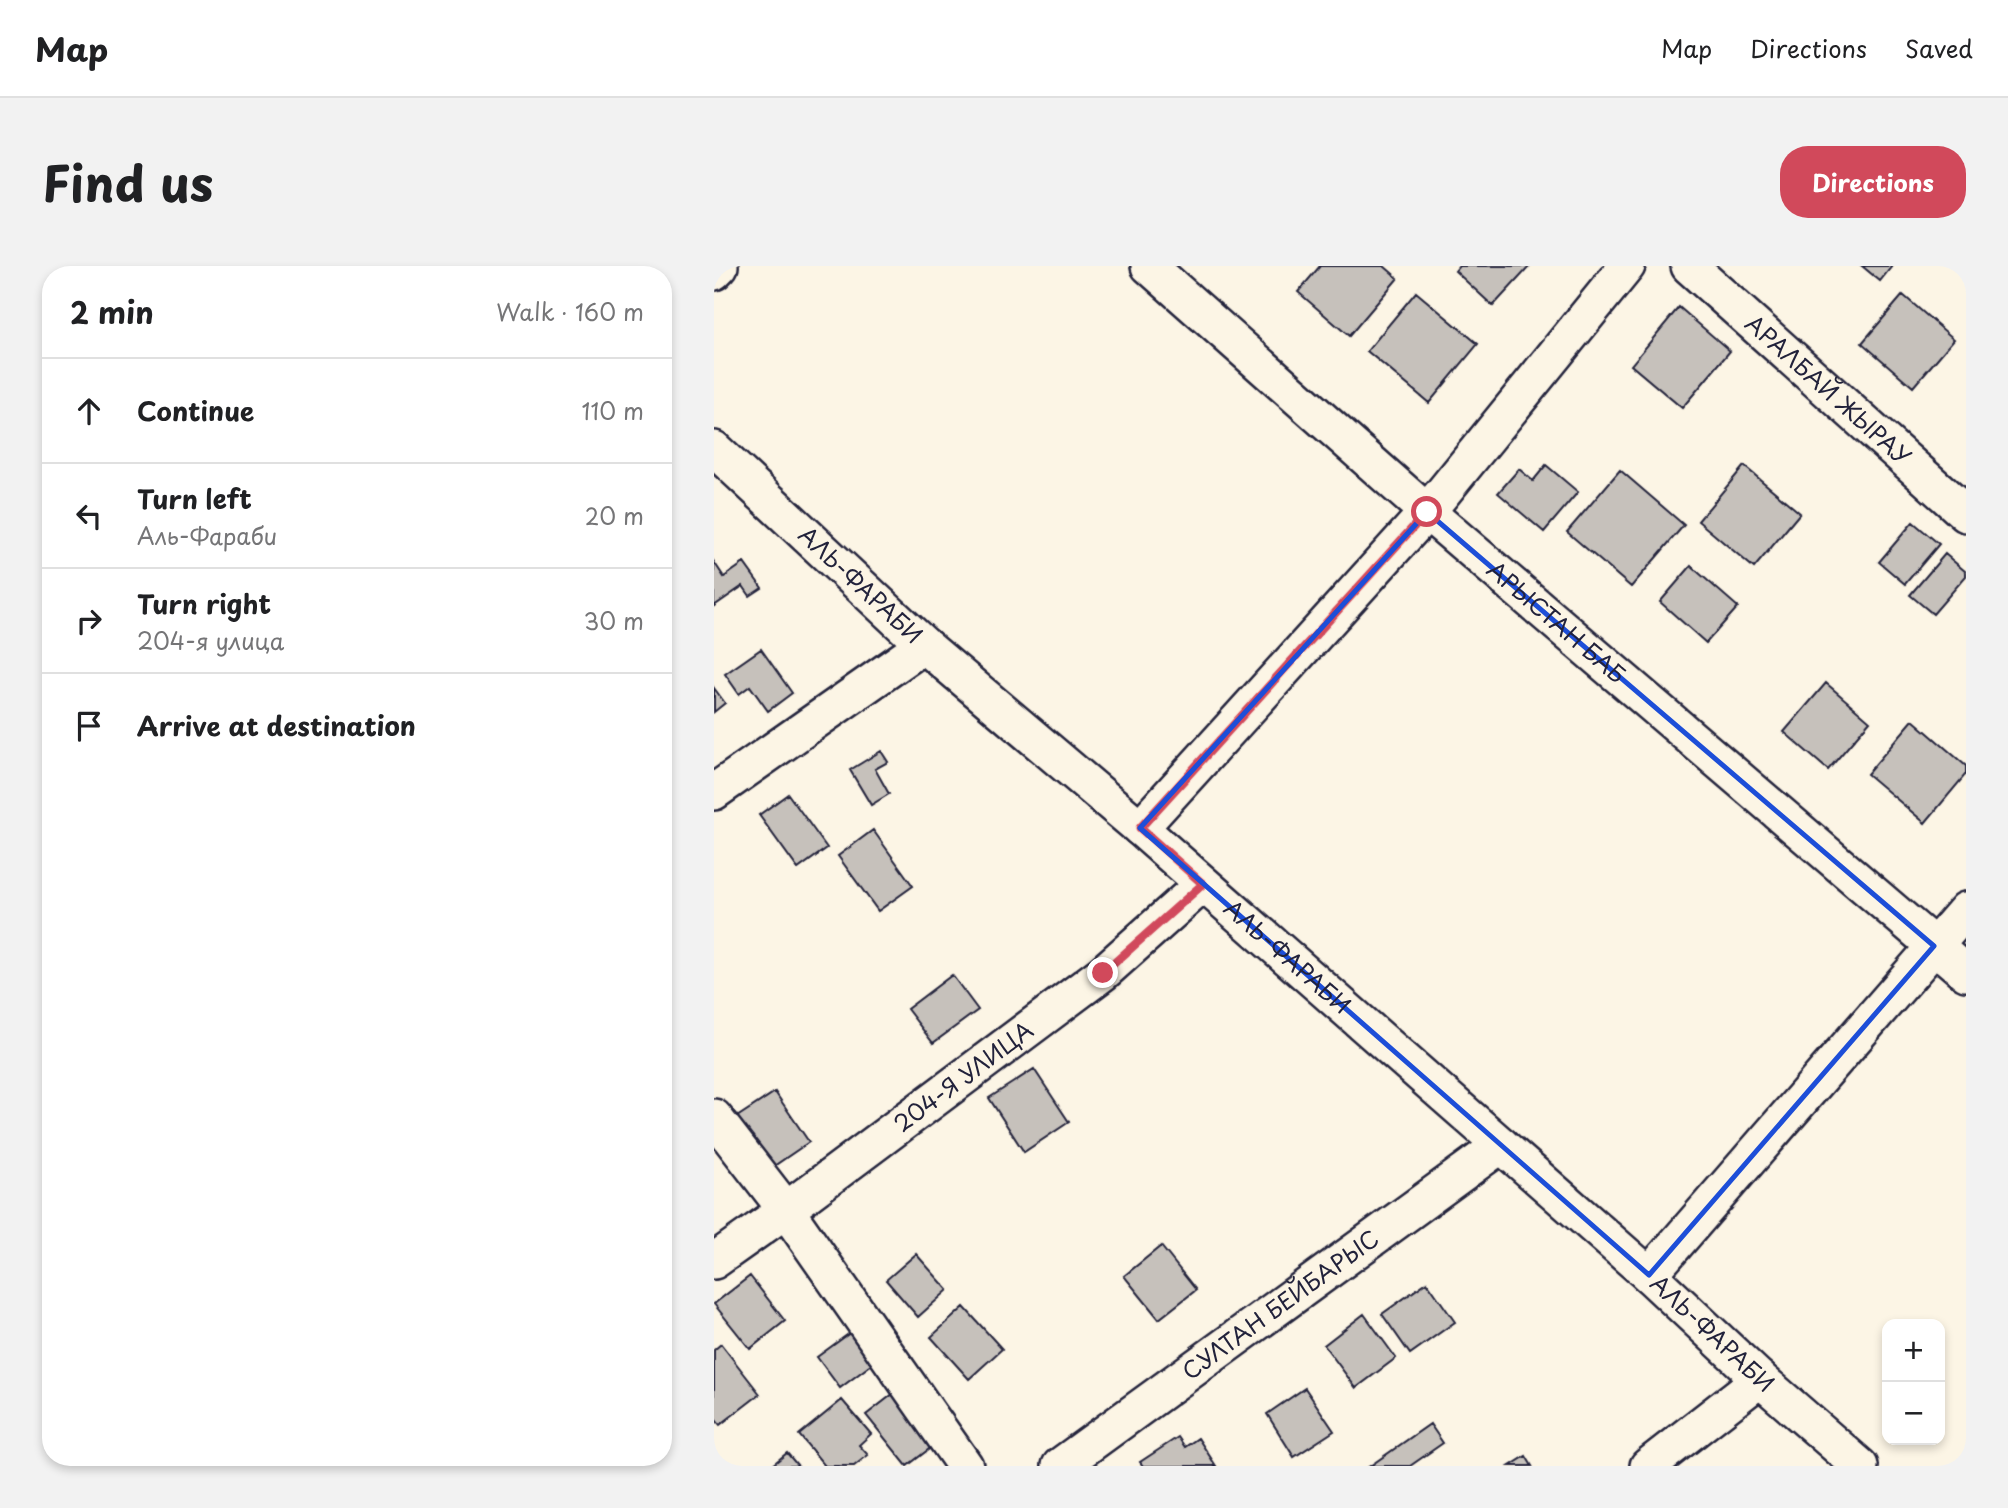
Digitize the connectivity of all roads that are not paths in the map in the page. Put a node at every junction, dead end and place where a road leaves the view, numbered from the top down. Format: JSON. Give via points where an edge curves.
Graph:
{"nodes":[{"id":1,"x":720,"y":266,"type":"edge"},
{"id":2,"x":1149,"y":266,"type":"edge"},
{"id":3,"x":1627,"y":266,"type":"edge"},
{"id":4,"x":1689,"y":266,"type":"edge"},
{"id":5,"x":714,"y":272,"type":"edge"},
{"id":6,"x":714,"y":449,"type":"edge"},
{"id":7,"x":1427,"y":512,"type":"junction"},
{"id":8,"x":1966,"y":514,"type":"edge"},
{"id":9,"x":923,"y":645,"type":"junction"},
{"id":10,"x":714,"y":792,"type":"edge"},
{"id":11,"x":1140,"y":828,"type":"junction"},
{"id":12,"x":1203,"y":884,"type":"junction"},
{"id":13,"x":1966,"y":910,"type":"edge"},
{"id":14,"x":1934,"y":946,"type":"junction"},
{"id":15,"x":1966,"y":973,"type":"edge"},
{"id":16,"x":714,"y":1117,"type":"edge"},
{"id":17,"x":1501,"y":1145,"type":"junction"},
{"id":18,"x":786,"y":1210,"type":"junction"},
{"id":19,"x":714,"y":1261,"type":"edge"},
{"id":20,"x":1649,"y":1275,"type":"junction"},
{"id":21,"x":1760,"y":1379,"type":"junction"},
{"id":22,"x":965,"y":1466,"type":"edge"},
{"id":23,"x":1060,"y":1466,"type":"edge"},
{"id":24,"x":1648,"y":1466,"type":"edge"},
{"id":25,"x":1860,"y":1466,"type":"edge"}],
"edges":[{"from":1,"to":5,"type":"street"},
{"from":2,"to":7,"type":"street","name":"АРЫСТАН БАБ"},
{"from":3,"to":7,"type":"street"},
{"from":4,"to":8,"type":"street","name":"АРАЛБАЙ ЖЫРАУ"},
{"from":6,"to":9,"type":"street","name":"АЛЬ-ФАРАБИ"},
{"from":7,"to":11,"type":"street"},
{"from":7,"to":14,"type":"street","name":"АРЫСТАН БАБ"},
{"from":9,"to":10,"type":"street"},
{"from":9,"to":11,"type":"street","name":"АЛЬ-ФАРАБИ"},
{"from":11,"to":12,"type":"street","name":"АЛЬ-ФАРАБИ"},
{"from":12,"to":17,"type":"street","name":"АЛЬ-ФАРАБИ"},
{"from":12,"to":18,"type":"street","name":"204-Я УЛИЦА","via":[[1103,973]]},
{"from":13,"to":14,"type":"street"},
{"from":14,"to":15,"type":"street","name":"АРЫСТАН БАБ"},
{"from":14,"to":20,"type":"street"},
{"from":16,"to":18,"type":"street"},
{"from":17,"to":20,"type":"street","name":"АЛЬ-ФАРАБИ"},
{"from":17,"to":23,"type":"street","name":"СУЛТАН БЕЙБАРЫС"},
{"from":18,"to":19,"type":"street","name":"204-Я УЛИЦА"},
{"from":18,"to":22,"type":"street"},
{"from":20,"to":21,"type":"street","name":"АЛЬ-ФАРАБИ"},
{"from":21,"to":24,"type":"street"},
{"from":21,"to":25,"type":"street","name":"АЛЬ-ФАРАБИ"}]}
